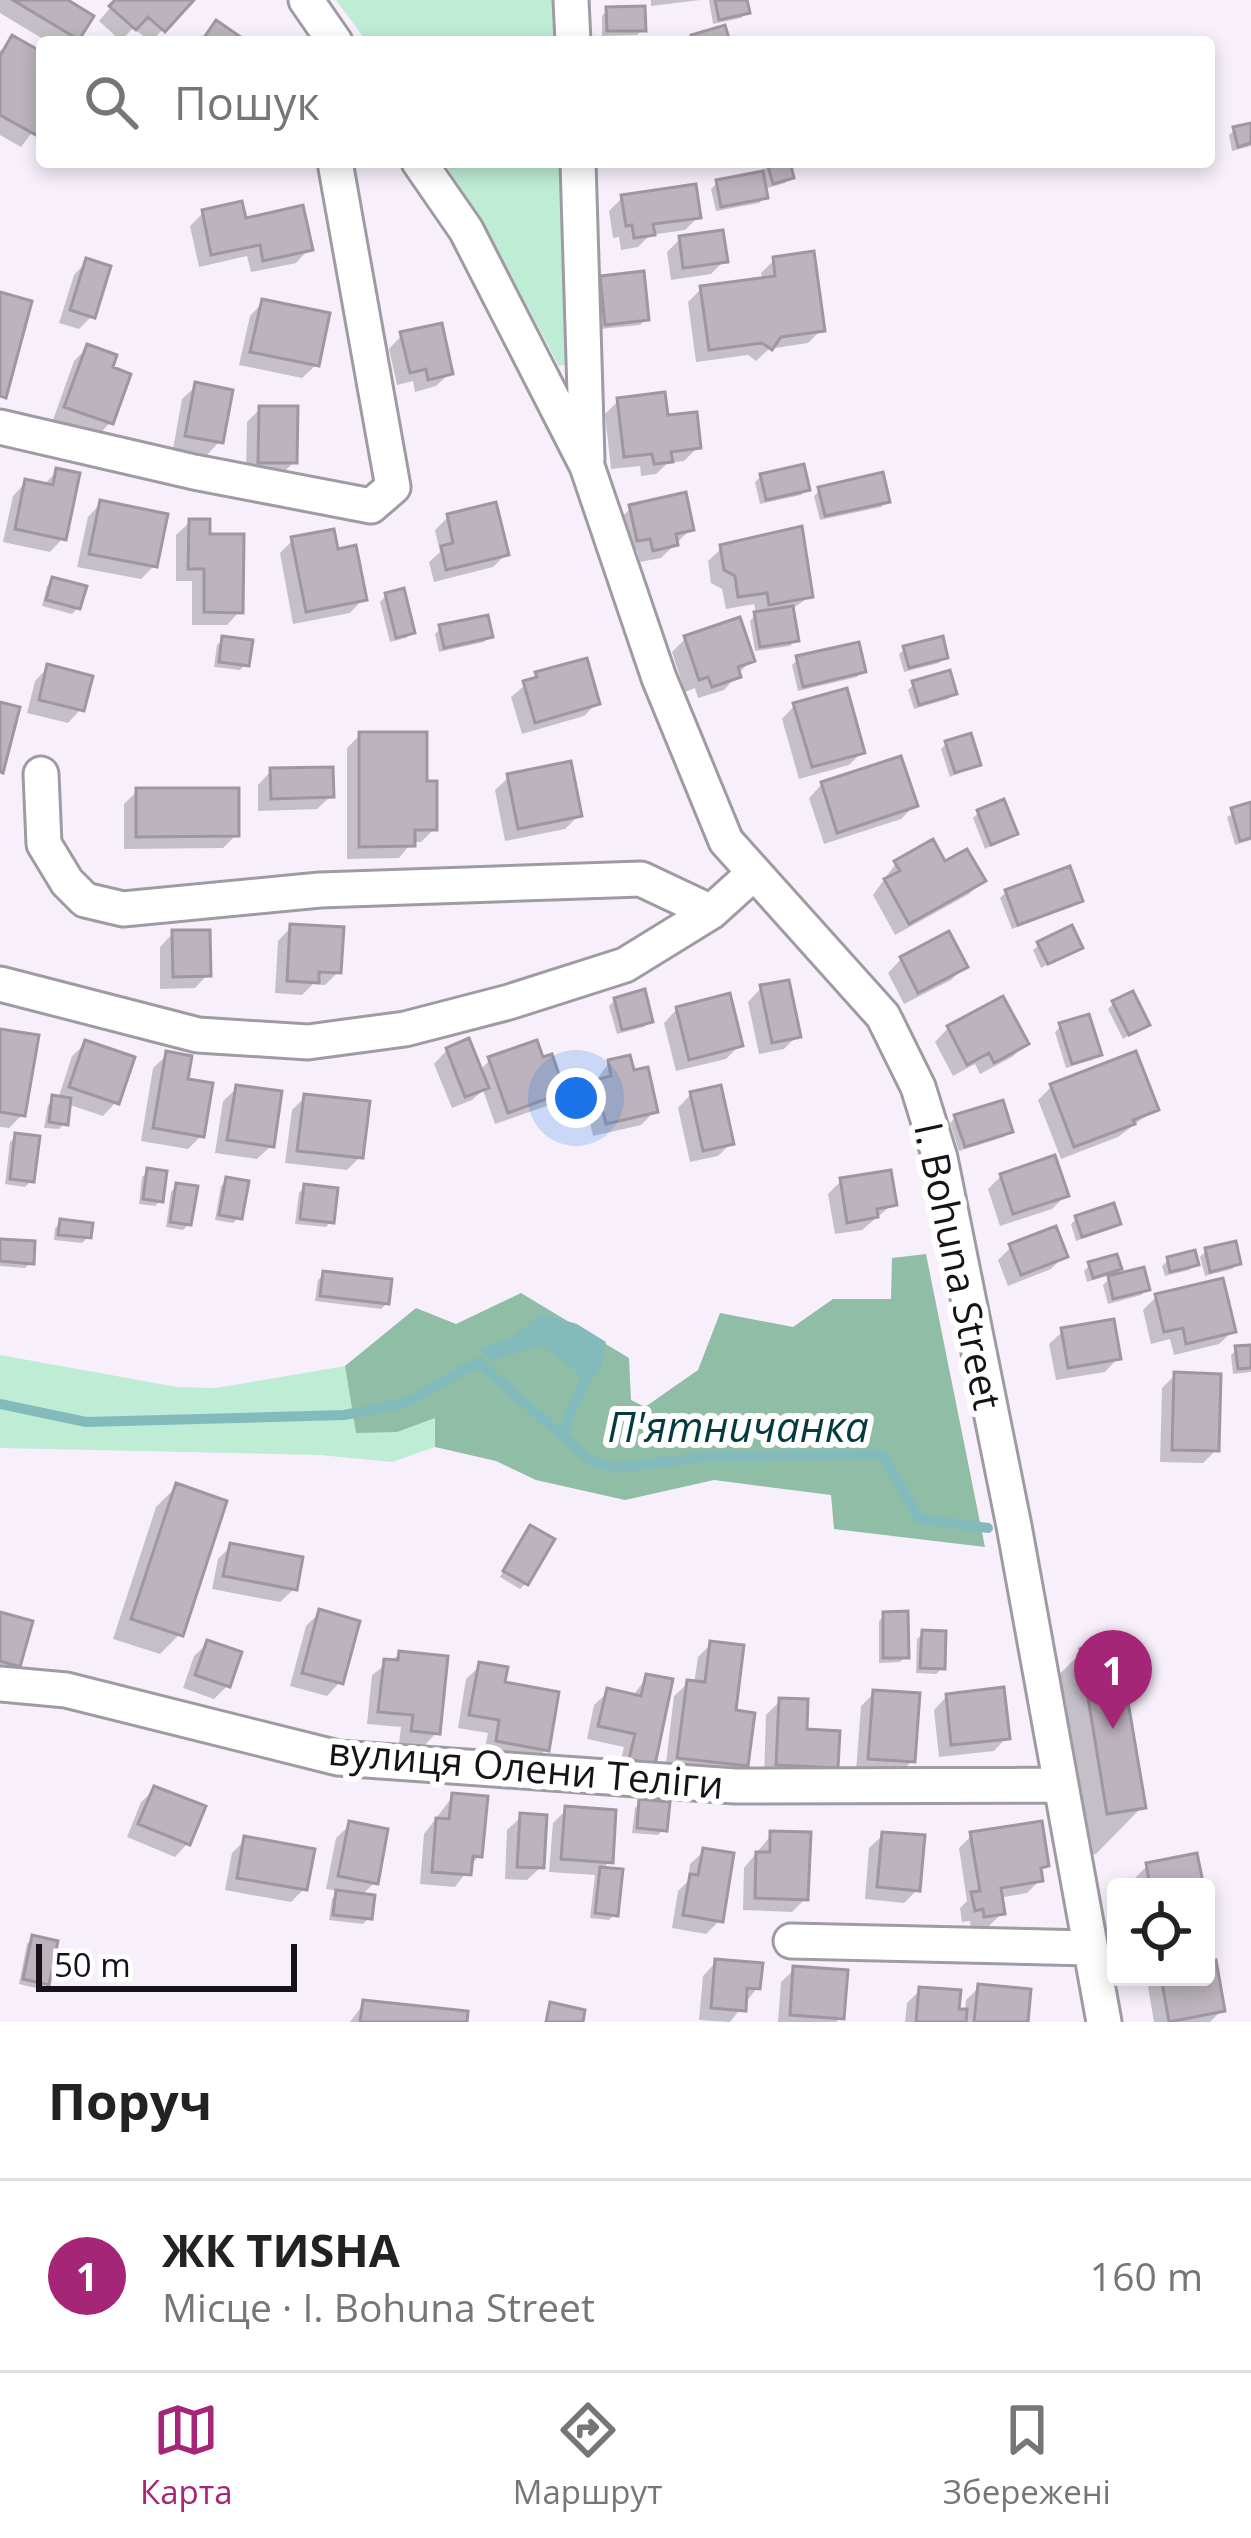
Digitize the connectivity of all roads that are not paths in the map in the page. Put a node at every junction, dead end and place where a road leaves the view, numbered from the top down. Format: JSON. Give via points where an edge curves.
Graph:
{"nodes":[{"id":1,"x":305,"y":0,"type":"edge"},
{"id":2,"x":572,"y":0,"type":"edge"},
{"id":3,"x":331,"y":36,"type":"edge"},
{"id":4,"x":573,"y":36,"type":"edge"},
{"id":5,"x":335,"y":168,"type":"edge"},
{"id":6,"x":423,"y":168,"type":"edge"},
{"id":7,"x":578,"y":168,"type":"edge"},
{"id":8,"x":0,"y":427,"type":"edge"},
{"id":9,"x":587,"y":466,"type":"junction"},
{"id":10,"x":41,"y":774,"type":"dead end"},
{"id":11,"x":754,"y":873,"type":"junction"},
{"id":12,"x":711,"y":912,"type":"junction"},
{"id":13,"x":0,"y":984,"type":"edge"},
{"id":14,"x":0,"y":1684,"type":"edge"},
{"id":15,"x":1059,"y":1785,"type":"junction"},
{"id":16,"x":790,"y":1941,"type":"dead end"},
{"id":17,"x":1090,"y":1948,"type":"junction"},
{"id":18,"x":1104,"y":2022,"type":"edge"}],
"edges":[{"from":1,"to":3,"type":"street"},
{"from":2,"to":4,"type":"street"},
{"from":5,"to":8,"type":"street","via":[[392,487],[371,506]]},
{"from":6,"to":9,"type":"street","via":[[466,230]]},
{"from":7,"to":9,"type":"street","name":"I. Bohuna Street"},
{"from":9,"to":11,"type":"street","name":"I. Bohuna Street","via":[[707,800],[726,841]]},
{"from":10,"to":12,"type":"street","via":[[44,844],[67,882],[85,900],[123,909],[320,890],[641,879]]},
{"from":11,"to":12,"type":"street"},
{"from":11,"to":15,"type":"street","name":"I. Bohuna Street","via":[[883,1016],[918,1087],[940,1157],[1015,1526]]},
{"from":12,"to":13,"type":"street","via":[[625,965],[529,996],[405,1029],[308,1042],[199,1035]]},
{"from":14,"to":15,"type":"street","name":"вулиця Олени Теліги","via":[[67,1690],[338,1758],[735,1786]]},
{"from":15,"to":17,"type":"street","name":"I. Bohuna Street"},
{"from":16,"to":17,"type":"street"},
{"from":17,"to":18,"type":"street","name":"I. Bohuna Street"}]}
